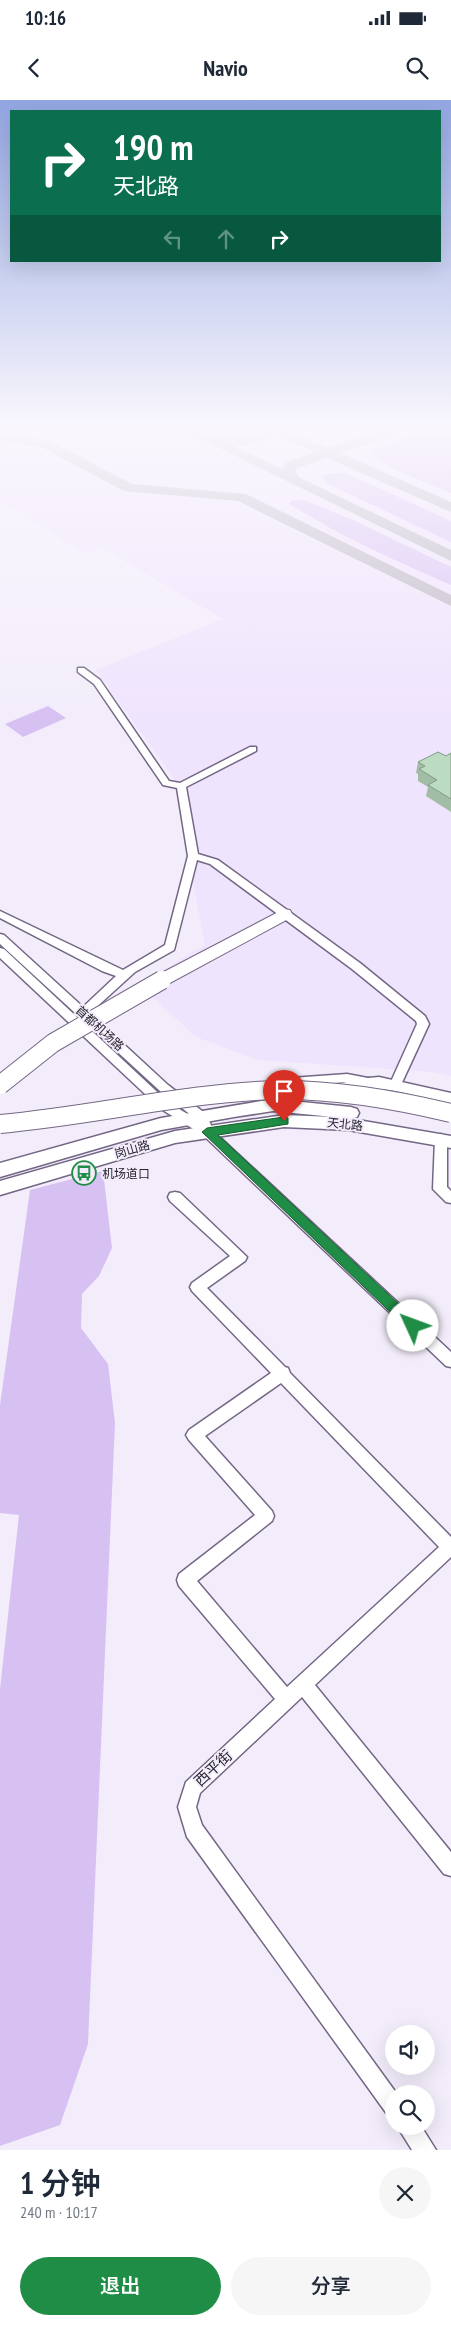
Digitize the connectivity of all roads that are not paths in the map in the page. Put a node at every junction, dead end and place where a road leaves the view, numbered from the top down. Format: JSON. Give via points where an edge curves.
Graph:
{"nodes":[{"id":1,"x":81,"y":670,"type":"dead end"},
{"id":2,"x":253,"y":749,"type":"dead end"},
{"id":3,"x":181,"y":786,"type":"junction"},
{"id":4,"x":193,"y":856,"type":"junction"},
{"id":5,"x":0,"y":914,"type":"edge"},
{"id":6,"x":284,"y":914,"type":"junction"},
{"id":7,"x":0,"y":938,"type":"edge"},
{"id":8,"x":0,"y":952,"type":"edge"},
{"id":9,"x":125,"y":975,"type":"junction"},
{"id":10,"x":83,"y":1013,"type":"junction"},
{"id":11,"x":373,"y":1083,"type":"junction"},
{"id":12,"x":0,"y":1085,"type":"edge"},
{"id":13,"x":395,"y":1086,"type":"junction"},
{"id":14,"x":169,"y":1090,"type":"junction"},
{"id":15,"x":451,"y":1099,"type":"edge"},
{"id":16,"x":273,"y":1105,"type":"junction"},
{"id":17,"x":451,"y":1113,"type":"edge"},
{"id":18,"x":451,"y":1121,"type":"edge"},
{"id":19,"x":198,"y":1123,"type":"junction"},
{"id":20,"x":0,"y":1124,"type":"edge"},
{"id":21,"x":0,"y":1132,"type":"edge"},
{"id":22,"x":448,"y":1138,"type":"edge"},
{"id":23,"x":0,"y":1170,"type":"edge"},
{"id":24,"x":0,"y":1188,"type":"edge"},
{"id":25,"x":175,"y":1197,"type":"dead end"},
{"id":26,"x":451,"y":1198,"type":"edge"},
{"id":27,"x":451,"y":1362,"type":"edge"},
{"id":28,"x":283,"y":1373,"type":"junction"},
{"id":29,"x":451,"y":1546,"type":"edge"},
{"id":30,"x":303,"y":1684,"type":"junction"},
{"id":31,"x":286,"y":1699,"type":"junction"},
{"id":32,"x":451,"y":1867,"type":"edge"},
{"id":33,"x":385,"y":2095,"type":"edge"},
{"id":34,"x":414,"y":2135,"type":"edge"},
{"id":35,"x":425,"y":2150,"type":"edge"}],
"edges":[{"from":1,"to":3,"type":"street","via":[[97,682],[166,783]]},
{"from":2,"to":3,"type":"street"},
{"from":3,"to":4,"type":"street"},
{"from":4,"to":6,"type":"street","via":[[214,862]]},
{"from":4,"to":9,"type":"street","via":[[170,947]]},
{"from":5,"to":9,"type":"street"},
{"from":6,"to":12,"type":"highway","bridge":true,"via":[[53,1043]]},
{"from":6,"to":13,"type":"street","via":[[356,966],[421,1019],[423,1024]]},
{"from":7,"to":10,"type":"street","name":"首都机场路"},
{"from":8,"to":19,"type":"street","name":"首都机场路","via":[[165,1106]]},
{"from":9,"to":10,"type":"street"},
{"from":10,"to":14,"type":"street","name":"首都机场路"},
{"from":11,"to":13,"type":"main road","name":"天北路"},
{"from":11,"to":14,"type":"street","via":[[341,1078]]},
{"from":11,"to":16,"type":"main road","name":"天北路","via":[[295,1103]]},
{"from":13,"to":15,"type":"main road","name":"天北路"},
{"from":14,"to":19,"type":"street","name":"首都机场路"},
{"from":16,"to":19,"type":"main road","name":"天北路"},
{"from":16,"to":22,"type":"main road","name":"天北路","via":[[360,1114]]},
{"from":17,"to":20,"type":"highway","bridge":true,"via":[[355,1094],[270,1091]]},
{"from":18,"to":21,"type":"highway","via":[[373,1106],[292,1098],[216,1103]]},
{"from":19,"to":22,"type":"main road","name":"天北路","via":[[315,1121]]},
{"from":19,"to":23,"type":"main road","name":"岗山路","via":[[161,1124]]},
{"from":19,"to":24,"type":"main road","name":"岗山路","via":[[175,1137]]},
{"from":19,"to":27,"type":"street"},
{"from":22,"to":26,"type":"street","via":[[440,1188]]},
{"from":25,"to":28,"type":"street","via":[[240,1257],[197,1287]]},
{"from":28,"to":29,"type":"street"},
{"from":28,"to":31,"type":"street","via":[[194,1435],[266,1516],[185,1580]]},
{"from":29,"to":30,"type":"street","name":"西平街"},
{"from":30,"to":31,"type":"street","name":"西平街"},
{"from":30,"to":32,"type":"street"},
{"from":31,"to":33,"type":"street","name":"西平街","via":[[192,1788],[187,1807],[194,1830]]},
{"from":34,"to":35,"type":"street"}]}
